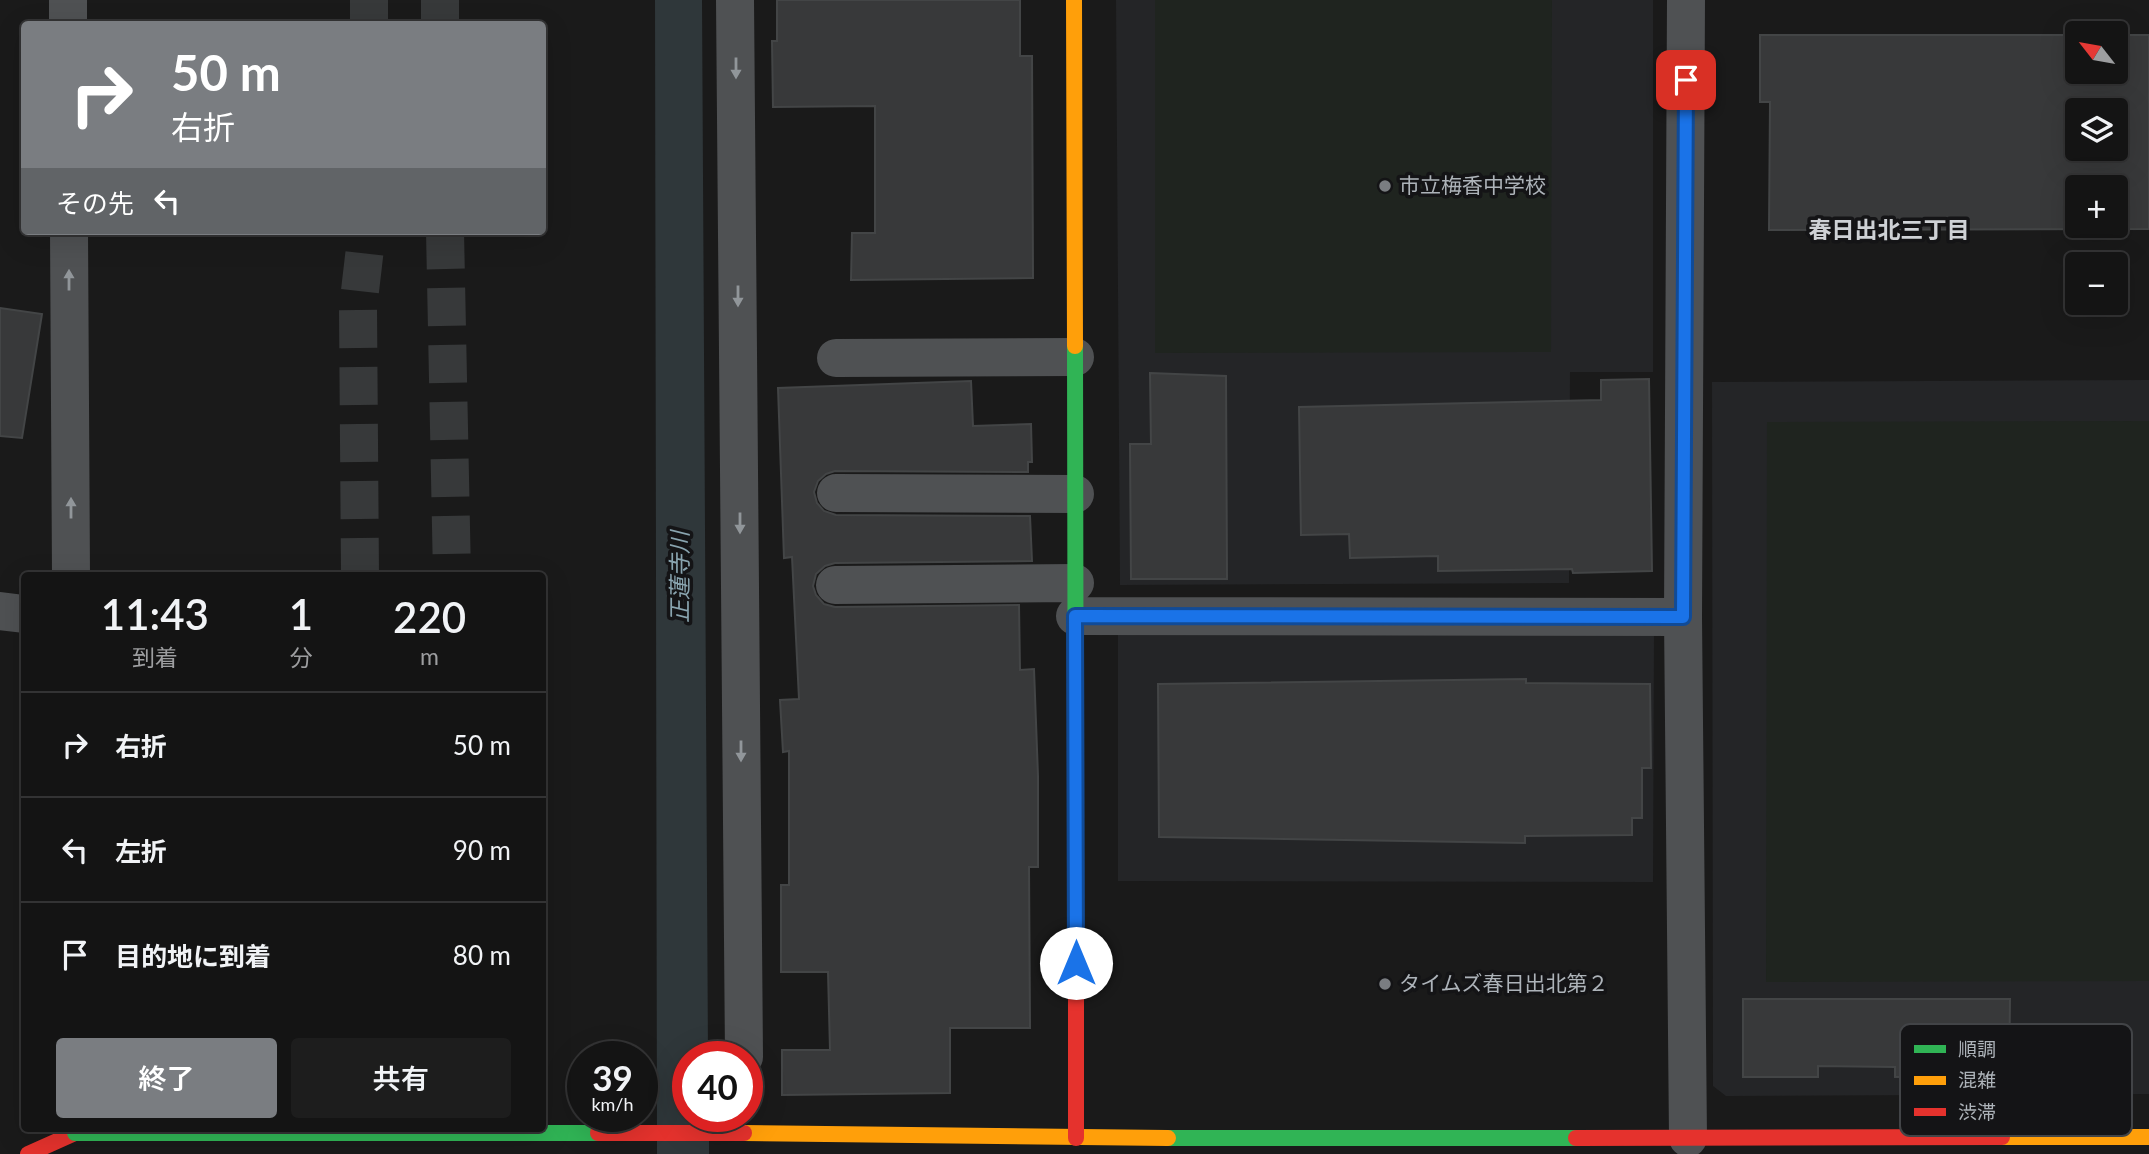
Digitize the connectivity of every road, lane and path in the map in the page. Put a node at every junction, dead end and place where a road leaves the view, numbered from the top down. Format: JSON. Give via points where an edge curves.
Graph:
{"nodes":[{"id":1,"x":68,"y":0,"type":"edge"},
{"id":2,"x":736,"y":0,"type":"edge"},
{"id":3,"x":1074,"y":0,"type":"edge"},
{"id":4,"x":1686,"y":0,"type":"edge"},
{"id":5,"x":68,"y":21,"type":"edge"},
{"id":6,"x":69,"y":235,"type":"edge"},
{"id":7,"x":1075,"y":357,"type":"junction"},
{"id":8,"x":836,"y":359,"type":"dead end"},
{"id":9,"x":836,"y":493,"type":"dead end"},
{"id":10,"x":1075,"y":494,"type":"junction"},
{"id":11,"x":71,"y":572,"type":"edge"},
{"id":12,"x":835,"y":586,"type":"dead end"},
{"id":13,"x":1075,"y":600,"type":"junction"},
{"id":14,"x":0,"y":611,"type":"edge"},
{"id":15,"x":21,"y":614,"type":"edge"},
{"id":16,"x":1683,"y":617,"type":"junction"},
{"id":17,"x":744,"y":1041,"type":"edge"},
{"id":18,"x":744,"y":1135,"type":"edge"},
{"id":19,"x":2149,"y":1137,"type":"edge"},
{"id":20,"x":1076,"y":1138,"type":"junction"},
{"id":21,"x":1688,"y":1138,"type":"junction"},
{"id":22,"x":75,"y":1139,"type":"edge"},
{"id":23,"x":28,"y":1154,"type":"edge"}],
"edges":[{"from":1,"to":5,"type":"street"},
{"from":2,"to":17,"type":"street","one_way":true},
{"from":3,"to":7,"type":"street"},
{"from":4,"to":16,"type":"street"},
{"from":11,"to":6,"type":"street","one_way":true},
{"from":7,"to":8,"type":"street"},
{"from":7,"to":10,"type":"street"},
{"from":9,"to":10,"type":"street"},
{"from":10,"to":13,"type":"street"},
{"from":12,"to":13,"type":"street"},
{"from":13,"to":16,"type":"street"},
{"from":13,"to":20,"type":"street"},
{"from":14,"to":15,"type":"street"},
{"from":16,"to":21,"type":"street"},
{"from":18,"to":20,"type":"street"},
{"from":18,"to":22,"type":"street","bridge":true},
{"from":19,"to":21,"type":"street"},
{"from":20,"to":21,"type":"street"},
{"from":22,"to":23,"type":"street"}]}
